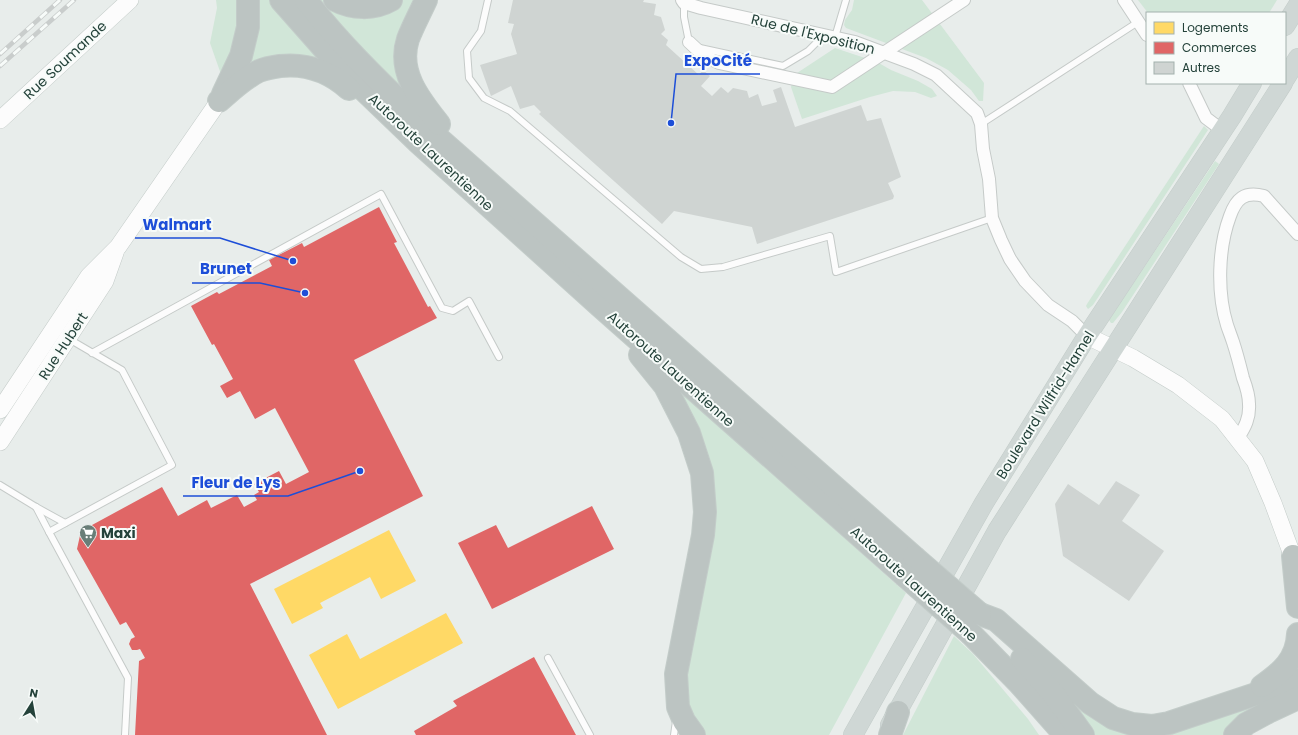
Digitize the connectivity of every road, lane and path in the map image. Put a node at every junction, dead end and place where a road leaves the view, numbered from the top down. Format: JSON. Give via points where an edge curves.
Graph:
{"nodes":[{"id":1,"x":130,"y":0,"type":"edge"},
{"id":2,"x":248,"y":0,"type":"edge"},
{"id":3,"x":281,"y":0,"type":"edge"},
{"id":4,"x":306,"y":0,"type":"edge"},
{"id":5,"x":335,"y":0,"type":"edge"},
{"id":6,"x":391,"y":0,"type":"edge"},
{"id":7,"x":426,"y":0,"type":"edge"},
{"id":8,"x":488,"y":0,"type":"edge"},
{"id":9,"x":846,"y":0,"type":"edge"},
{"id":10,"x":964,"y":0,"type":"edge"},
{"id":11,"x":1124,"y":0,"type":"edge"},
{"id":12,"x":683,"y":2,"type":"edge"},
{"id":13,"x":1298,"y":5,"type":"edge"},
{"id":14,"x":1138,"y":22,"type":"junction"},
{"id":15,"x":1286,"y":24,"type":"edge"},
{"id":16,"x":1146,"y":34,"type":"edge"},
{"id":17,"x":829,"y":36,"type":"junction"},
{"id":18,"x":689,"y":42,"type":"junction"},
{"id":19,"x":885,"y":52,"type":"junction"},
{"id":20,"x":1298,"y":58,"type":"edge"},
{"id":21,"x":1286,"y":77,"type":"edge"},
{"id":22,"x":1189,"y":84,"type":"edge"},
{"id":23,"x":1251,"y":84,"type":"edge"},
{"id":24,"x":1282,"y":84,"type":"edge"},
{"id":25,"x":219,"y":101,"type":"junction"},
{"id":26,"x":385,"y":111,"type":"junction"},
{"id":27,"x":0,"y":120,"type":"edge"},
{"id":28,"x":982,"y":124,"type":"junction"},
{"id":29,"x":1222,"y":130,"type":"junction"},
{"id":30,"x":474,"y":170,"type":"junction"},
{"id":31,"x":992,"y":218,"type":"junction"},
{"id":32,"x":1298,"y":234,"type":"edge"},
{"id":33,"x":600,"y":306,"type":"junction"},
{"id":34,"x":61,"y":334,"type":"junction"},
{"id":35,"x":1087,"y":336,"type":"junction"},
{"id":36,"x":1113,"y":349,"type":"junction"},
{"id":37,"x":92,"y":353,"type":"junction"},
{"id":38,"x":499,"y":357,"type":"dead end"},
{"id":39,"x":0,"y":410,"type":"edge"},
{"id":40,"x":1238,"y":438,"type":"junction"},
{"id":41,"x":0,"y":442,"type":"edge"},
{"id":42,"x":0,"y":485,"type":"edge"},
{"id":43,"x":36,"y":507,"type":"junction"},
{"id":44,"x":65,"y":523,"type":"junction"},
{"id":45,"x":49,"y":532,"type":"junction"},
{"id":46,"x":1296,"y":563,"type":"edge"},
{"id":47,"x":909,"y":566,"type":"junction"},
{"id":48,"x":1298,"y":608,"type":"edge"},
{"id":49,"x":980,"y":614,"type":"junction"},
{"id":50,"x":1298,"y":634,"type":"edge"},
{"id":51,"x":548,"y":658,"type":"dead end"},
{"id":52,"x":1298,"y":680,"type":"edge"},
{"id":53,"x":1248,"y":696,"type":"junction"},
{"id":54,"x":1298,"y":698,"type":"edge"},
{"id":55,"x":1039,"y":706,"type":"junction"},
{"id":56,"x":678,"y":707,"type":"junction"},
{"id":57,"x":898,"y":712,"type":"junction"},
{"id":58,"x":125,"y":735,"type":"edge"},
{"id":59,"x":590,"y":735,"type":"edge"},
{"id":60,"x":674,"y":735,"type":"edge"},
{"id":61,"x":694,"y":735,"type":"edge"},
{"id":62,"x":853,"y":735,"type":"edge"},
{"id":63,"x":885,"y":735,"type":"edge"},
{"id":64,"x":890,"y":735,"type":"edge"},
{"id":65,"x":1048,"y":735,"type":"edge"},
{"id":66,"x":1065,"y":735,"type":"edge"},
{"id":67,"x":1083,"y":735,"type":"edge"},
{"id":68,"x":1235,"y":735,"type":"edge"}],
"edges":[{"from":1,"to":27,"type":"street","name":"Rue Soumande"},
{"from":2,"to":25,"type":"highway","via":[[248,27],[241,56]]},
{"from":3,"to":26,"type":"highway","name":"Autoroute Laurentienne","via":[[342,69]]},
{"from":4,"to":30,"type":"highway","name":"Autoroute Laurentienne","via":[[382,84]]},
{"from":5,"to":6,"type":"highway","via":[[353,7],[371,7]]},
{"from":7,"to":30,"type":"highway","via":[[408,39],[406,50],[412,86]]},
{"from":8,"to":31,"type":"lane","via":[[481,31],[467,51],[469,78],[484,98],[510,111],[681,257],[701,269],[723,267],[830,236],[836,272]]},
{"from":9,"to":17,"type":"lane"},
{"from":10,"to":19,"type":"street"},
{"from":11,"to":14,"type":"street"},
{"from":12,"to":17,"type":"street","name":"Rue de l'Exposition"},
{"from":12,"to":18,"type":"lane"},
{"from":13,"to":15,"type":"main road"},
{"from":14,"to":16,"type":"street"},
{"from":14,"to":28,"type":"lane"},
{"from":17,"to":18,"type":"lane","via":[[783,66],[700,49]]},
{"from":17,"to":19,"type":"street","name":"Rue de l'Exposition"},
{"from":18,"to":19,"type":"street","via":[[704,56],[720,63],[832,87]]},
{"from":19,"to":28,"type":"street","name":"Rue de l'Exposition","via":[[936,75],[977,113]]},
{"from":20,"to":21,"type":"main road"},
{"from":22,"to":29,"type":"street","via":[[1206,118]]},
{"from":23,"to":29,"type":"main road","name":"Boulevard Wilfrid-Hamel"},
{"from":24,"to":36,"type":"main road","name":"Boulevard Wilfrid-Hamel"},
{"from":25,"to":26,"type":"highway","via":[[246,78],[272,67],[290,65],[306,66],[330,74],[365,102]]},
{"from":25,"to":34,"type":"street","name":"Rue Hubert","via":[[118,247],[89,276]]},
{"from":26,"to":33,"type":"highway","name":"Autoroute Laurentienne"},
{"from":28,"to":31,"type":"street","name":"Rue de l'Exposition"},
{"from":29,"to":35,"type":"main road","name":"Boulevard Wilfrid-Hamel"},
{"from":30,"to":47,"type":"highway","name":"Autoroute Laurentienne","via":[[598,278]]},
{"from":31,"to":35,"type":"street","name":"Rue de l'Exposition","via":[[1010,259],[1025,281],[1048,305],[1072,321]]},
{"from":32,"to":40,"type":"street","via":[[1264,196],[1256,194],[1241,198],[1234,206],[1226,225],[1220,273],[1223,308],[1250,404],[1247,423]]},
{"from":33,"to":47,"type":"highway","name":"Autoroute Laurentienne"},
{"from":33,"to":56,"type":"highway","via":[[665,386],[689,433],[702,472],[705,512],[676,674]]},
{"from":34,"to":37,"type":"lane"},
{"from":34,"to":39,"type":"street","name":"Rue Hubert"},
{"from":34,"to":41,"type":"street","name":"Rue Hubert"},
{"from":35,"to":36,"type":"street"},
{"from":35,"to":62,"type":"main road","name":"Boulevard Wilfrid-Hamel","via":[[984,503]]},
{"from":36,"to":40,"type":"street","via":[[1178,384],[1222,419]]},
{"from":36,"to":57,"type":"main road","name":"Boulevard Wilfrid-Hamel","via":[[998,531]]},
{"from":37,"to":38,"type":"lane","via":[[381,194],[442,308],[452,311],[469,302]]},
{"from":37,"to":44,"type":"lane","via":[[122,370],[172,465]]},
{"from":40,"to":46,"type":"street","via":[[1255,461]]},
{"from":42,"to":43,"type":"lane"},
{"from":43,"to":44,"type":"lane"},
{"from":43,"to":45,"type":"lane"},
{"from":44,"to":45,"type":"lane"},
{"from":45,"to":58,"type":"lane","via":[[128,678]]},
{"from":46,"to":48,"type":"highway"},
{"from":47,"to":49,"type":"highway","name":"Autoroute Laurentienne","bridge":true},
{"from":47,"to":55,"type":"highway","name":"Autoroute Laurentienne","bridge":true},
{"from":49,"to":53,"type":"highway","via":[[996,620],[1090,703],[1113,718],[1132,724],[1152,726],[1168,723]]},
{"from":49,"to":67,"type":"highway","name":"Autoroute Laurentienne","via":[[1052,692]]},
{"from":50,"to":53,"type":"highway","via":[[1294,652],[1282,672]]},
{"from":51,"to":59,"type":"lane"},
{"from":52,"to":53,"type":"highway"},
{"from":54,"to":68,"type":"highway","via":[[1246,724]]},
{"from":55,"to":65,"type":"highway"},
{"from":55,"to":66,"type":"highway","name":"Autoroute Laurentienne"},
{"from":56,"to":60,"type":"lane"},
{"from":56,"to":61,"type":"highway"},
{"from":57,"to":63,"type":"main road","name":"Boulevard Wilfrid-Hamel"},
{"from":57,"to":64,"type":"highway"}]}
